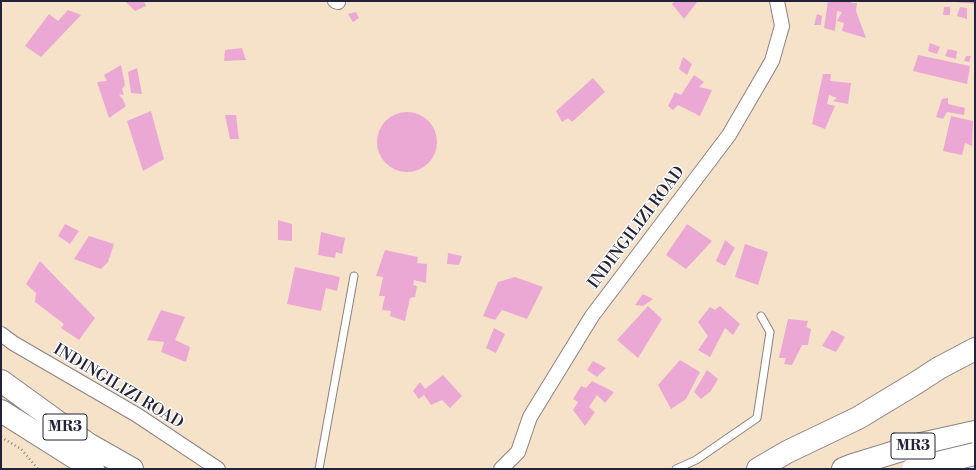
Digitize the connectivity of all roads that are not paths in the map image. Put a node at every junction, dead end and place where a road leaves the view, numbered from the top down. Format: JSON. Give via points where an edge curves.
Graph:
{"nodes":[{"id":1,"x":777,"y":1,"type":"edge"},
{"id":2,"x":354,"y":276,"type":"dead end"},
{"id":3,"x":761,"y":316,"type":"dead end"},
{"id":4,"x":1,"y":334,"type":"edge"},
{"id":5,"x":975,"y":349,"type":"edge"},
{"id":6,"x":1,"y":381,"type":"edge"},
{"id":7,"x":1,"y":411,"type":"edge"},
{"id":8,"x":975,"y":432,"type":"edge"},
{"id":9,"x":973,"y":464,"type":"edge"},
{"id":10,"x":848,"y":467,"type":"edge"},
{"id":11,"x":93,"y":469,"type":"edge"},
{"id":12,"x":132,"y":469,"type":"edge"},
{"id":13,"x":218,"y":469,"type":"edge"},
{"id":14,"x":319,"y":469,"type":"edge"},
{"id":15,"x":501,"y":469,"type":"edge"},
{"id":16,"x":676,"y":469,"type":"edge"},
{"id":17,"x":758,"y":469,"type":"edge"},
{"id":18,"x":913,"y":469,"type":"edge"}],
"edges":[{"from":1,"to":15,"type":"street","name":"INDINGILIZI ROAD","via":[[782,26],[772,61],[729,135],[592,316],[530,417],[518,452]]},
{"from":2,"to":14,"type":"lane"},
{"from":3,"to":16,"type":"lane","via":[[770,332],[757,418],[696,460]]},
{"from":4,"to":13,"type":"street","name":"INDINGILIZI ROAD","via":[[137,415]]},
{"from":5,"to":17,"type":"highway","via":[[858,418]]},
{"from":6,"to":12,"type":"highway","number":"MR3","via":[[88,444]]},
{"from":7,"to":11,"type":"highway","number":"MR3"},
{"from":8,"to":10,"type":"highway","number":"MR3","via":[[921,444]]},
{"from":9,"to":18,"type":"highway","number":"MR3","bridge":true}]}
